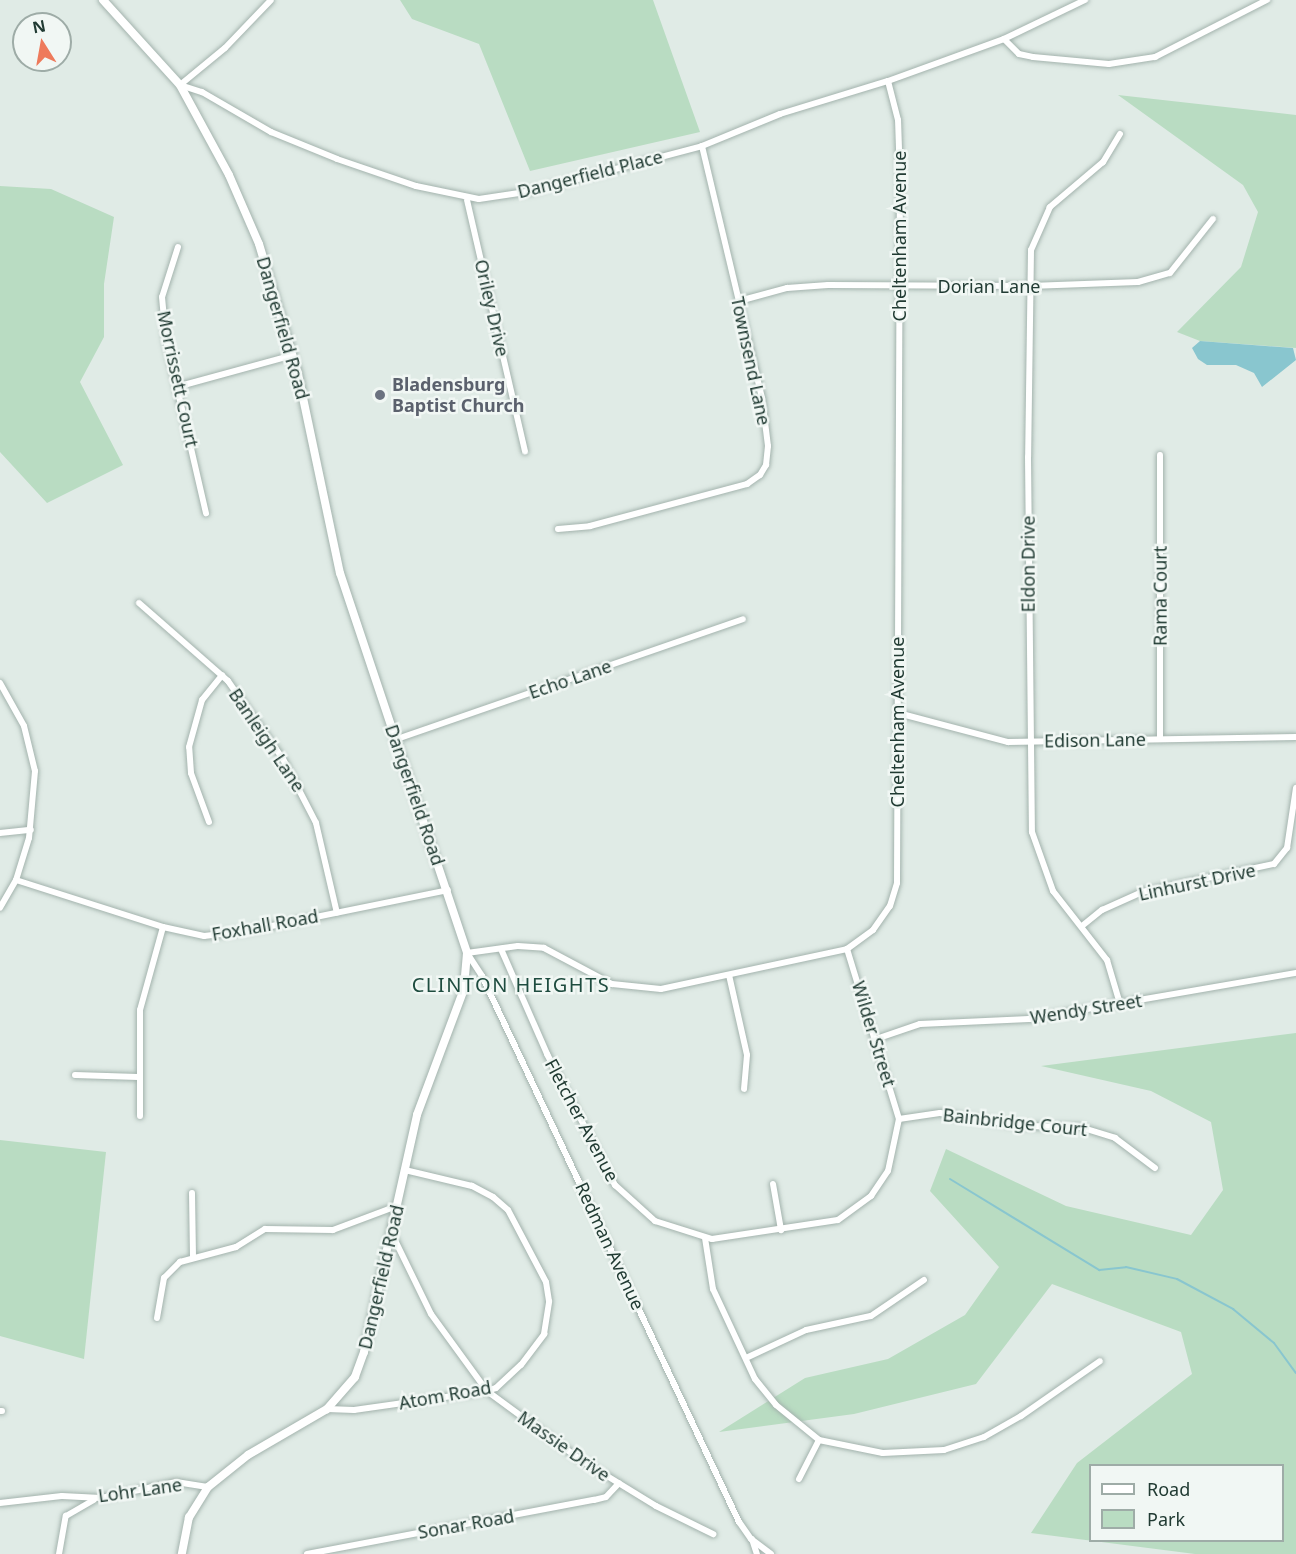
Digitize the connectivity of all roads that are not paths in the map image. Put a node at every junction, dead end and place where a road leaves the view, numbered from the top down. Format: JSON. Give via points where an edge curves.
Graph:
{"nodes":[{"id":1,"x":103,"y":0,"type":"edge"},
{"id":2,"x":271,"y":0,"type":"edge"},
{"id":3,"x":1085,"y":0,"type":"edge"},
{"id":4,"x":1267,"y":0,"type":"edge"},
{"id":5,"x":1004,"y":39,"type":"junction"},
{"id":6,"x":888,"y":81,"type":"junction"},
{"id":7,"x":180,"y":85,"type":"junction"},
{"id":8,"x":1120,"y":134,"type":"dead end"},
{"id":9,"x":702,"y":146,"type":"junction"},
{"id":10,"x":467,"y":200,"type":"junction"},
{"id":11,"x":1213,"y":219,"type":"dead end"},
{"id":12,"x":178,"y":248,"type":"dead end"},
{"id":13,"x":899,"y":285,"type":"junction"},
{"id":14,"x":1030,"y":286,"type":"junction"},
{"id":15,"x":739,"y":300,"type":"junction"},
{"id":16,"x":293,"y":355,"type":"junction"},
{"id":17,"x":180,"y":386,"type":"junction"},
{"id":18,"x":525,"y":451,"type":"dead end"},
{"id":19,"x":1160,"y":454,"type":"dead end"},
{"id":20,"x":206,"y":513,"type":"dead end"},
{"id":21,"x":558,"y":529,"type":"dead end"},
{"id":22,"x":139,"y":603,"type":"dead end"},
{"id":23,"x":744,"y":619,"type":"dead end"},
{"id":24,"x":222,"y":675,"type":"junction"},
{"id":25,"x":0,"y":683,"type":"edge"},
{"id":26,"x":7,"y":695,"type":"junction"},
{"id":27,"x":0,"y":700,"type":"edge"},
{"id":28,"x":898,"y":713,"type":"junction"},
{"id":29,"x":1296,"y":737,"type":"edge"},
{"id":30,"x":1160,"y":738,"type":"junction"},
{"id":31,"x":397,"y":739,"type":"junction"},
{"id":32,"x":1029,"y":741,"type":"junction"},
{"id":33,"x":1296,"y":788,"type":"edge"},
{"id":34,"x":209,"y":822,"type":"dead end"},
{"id":35,"x":31,"y":830,"type":"junction"},
{"id":36,"x":0,"y":833,"type":"edge"},
{"id":37,"x":16,"y":880,"type":"junction"},
{"id":38,"x":448,"y":890,"type":"junction"},
{"id":39,"x":0,"y":908,"type":"edge"},
{"id":40,"x":337,"y":913,"type":"junction"},
{"id":41,"x":1082,"y":926,"type":"junction"},
{"id":42,"x":163,"y":927,"type":"junction"},
{"id":43,"x":848,"y":949,"type":"junction"},
{"id":44,"x":501,"y":950,"type":"junction"},
{"id":45,"x":467,"y":953,"type":"junction"},
{"id":46,"x":1296,"y":973,"type":"edge"},
{"id":47,"x":729,"y":975,"type":"junction"},
{"id":48,"x":1120,"y":1004,"type":"junction"},
{"id":49,"x":876,"y":1039,"type":"junction"},
{"id":50,"x":75,"y":1075,"type":"dead end"},
{"id":51,"x":138,"y":1077,"type":"junction"},
{"id":52,"x":744,"y":1089,"type":"dead end"},
{"id":53,"x":140,"y":1116,"type":"dead end"},
{"id":54,"x":899,"y":1119,"type":"junction"},
{"id":55,"x":1155,"y":1168,"type":"dead end"},
{"id":56,"x":405,"y":1170,"type":"junction"},
{"id":57,"x":773,"y":1184,"type":"dead end"},
{"id":58,"x":192,"y":1193,"type":"dead end"},
{"id":59,"x":397,"y":1206,"type":"junction"},
{"id":60,"x":781,"y":1230,"type":"junction"},
{"id":61,"x":391,"y":1232,"type":"junction"},
{"id":62,"x":705,"y":1238,"type":"junction"},
{"id":63,"x":193,"y":1258,"type":"junction"},
{"id":64,"x":924,"y":1280,"type":"dead end"},
{"id":65,"x":157,"y":1318,"type":"dead end"},
{"id":66,"x":746,"y":1358,"type":"junction"},
{"id":67,"x":1100,"y":1361,"type":"dead end"},
{"id":68,"x":487,"y":1391,"type":"junction"},
{"id":69,"x":327,"y":1409,"type":"junction"},
{"id":70,"x":819,"y":1440,"type":"junction"},
{"id":71,"x":799,"y":1479,"type":"dead end"},
{"id":72,"x":619,"y":1483,"type":"junction"},
{"id":73,"x":208,"y":1487,"type":"junction"},
{"id":74,"x":100,"y":1498,"type":"junction"},
{"id":75,"x":0,"y":1503,"type":"edge"},
{"id":76,"x":713,"y":1534,"type":"dead end"},
{"id":77,"x":751,"y":1539,"type":"junction"},
{"id":78,"x":59,"y":1554,"type":"edge"},
{"id":79,"x":183,"y":1554,"type":"edge"},
{"id":80,"x":307,"y":1554,"type":"edge"},
{"id":81,"x":757,"y":1554,"type":"edge"},
{"id":82,"x":771,"y":1554,"type":"edge"}],
"edges":[{"from":1,"to":7,"type":"street","name":"Dangerfield Road"},
{"from":2,"to":7,"type":"street","via":[[225,48]]},
{"from":3,"to":5,"type":"street","name":"Dangerfield Place"},
{"from":4,"to":5,"type":"street","via":[[1164,53],[1126,64],[1026,56]]},
{"from":5,"to":6,"type":"street","name":"Dangerfield Place"},
{"from":6,"to":9,"type":"street","name":"Dangerfield Place","via":[[780,114]]},
{"from":6,"to":13,"type":"street","name":"Cheltenham Avenue","via":[[898,126]]},
{"from":7,"to":10,"type":"street","name":"Dangerfield Place","via":[[202,92],[271,132],[337,159]]},
{"from":7,"to":16,"type":"street","name":"Dangerfield Road","via":[[245,211]]},
{"from":8,"to":14,"type":"street","name":"Eldon Drive","via":[[1104,162],[1050,207],[1031,250]]},
{"from":9,"to":10,"type":"street","name":"Dangerfield Place","via":[[532,191]]},
{"from":9,"to":15,"type":"street","name":"Townsend Lane"},
{"from":10,"to":18,"type":"street","name":"Oriley Drive"},
{"from":11,"to":14,"type":"street","name":"Dorian Lane","via":[[1170,273],[1138,282]]},
{"from":12,"to":17,"type":"street","name":"Morrissett Court","via":[[162,297],[166,340]]},
{"from":13,"to":14,"type":"street","name":"Dorian Lane"},
{"from":13,"to":15,"type":"street","name":"Dorian Lane","via":[[803,286]]},
{"from":13,"to":28,"type":"street","name":"Cheltenham Avenue"},
{"from":14,"to":32,"type":"street","name":"Eldon Drive"},
{"from":15,"to":21,"type":"street","name":"Townsend Lane","via":[[766,421],[768,453],[760,475],[747,484],[590,526]]},
{"from":16,"to":17,"type":"street"},
{"from":16,"to":31,"type":"street","name":"Dangerfield Road","via":[[340,573]]},
{"from":17,"to":20,"type":"street","name":"Morrissett Court"},
{"from":19,"to":30,"type":"street","name":"Rama Court"},
{"from":22,"to":24,"type":"street","name":"Banleigh Lane"},
{"from":23,"to":31,"type":"street","name":"Echo Lane"},
{"from":24,"to":34,"type":"street","via":[[202,700],[189,747],[192,773]]},
{"from":24,"to":40,"type":"street","name":"Banleigh Lane","via":[[304,793],[319,830]]},
{"from":25,"to":26,"type":"street"},
{"from":26,"to":27,"type":"street"},
{"from":26,"to":35,"type":"street","via":[[24,726],[35,771]]},
{"from":28,"to":32,"type":"street","name":"Edison Lane","via":[[992,739]]},
{"from":28,"to":43,"type":"street","name":"Cheltenham Avenue","via":[[895,893],[873,930]]},
{"from":29,"to":30,"type":"street","name":"Edison Lane"},
{"from":30,"to":32,"type":"street","name":"Edison Lane"},
{"from":31,"to":38,"type":"street","name":"Dangerfield Road"},
{"from":32,"to":41,"type":"street","name":"Eldon Drive","via":[[1030,822],[1036,849],[1053,891]]},
{"from":33,"to":41,"type":"street","name":"Linhurst Drive","via":[[1289,840],[1274,864],[1142,892],[1102,910]]},
{"from":35,"to":36,"type":"street"},
{"from":35,"to":37,"type":"street"},
{"from":37,"to":39,"type":"street"},
{"from":37,"to":42,"type":"street","name":"Foxhall Road"},
{"from":38,"to":40,"type":"street","name":"Foxhall Road"},
{"from":38,"to":45,"type":"street","name":"Dangerfield Road"},
{"from":40,"to":42,"type":"street","name":"Foxhall Road","via":[[216,936]]},
{"from":41,"to":48,"type":"street","name":"Eldon Drive","via":[[1107,960]]},
{"from":42,"to":51,"type":"street","via":[[140,1010]]},
{"from":43,"to":47,"type":"street","name":"Cheltenham Avenue"},
{"from":43,"to":49,"type":"street","name":"Wilder Street"},
{"from":44,"to":45,"type":"street","name":"Cheltenham Avenue"},
{"from":44,"to":47,"type":"street","name":"Cheltenham Avenue","via":[[528,946],[553,950],[594,976],[632,989],[661,989]]},
{"from":44,"to":62,"type":"street","name":"Fletcher Avenue","via":[[547,1054],[615,1185],[655,1221]]},
{"from":45,"to":56,"type":"street","name":"Dangerfield Road","via":[[464,990],[421,1101]]},
{"from":45,"to":77,"type":"street","name":"Redman Avenue","via":[[482,976],[739,1522]]},
{"from":46,"to":48,"type":"street","name":"Wendy Street"},
{"from":47,"to":52,"type":"street","via":[[747,1055]]},
{"from":48,"to":49,"type":"street","name":"Wendy Street","via":[[1029,1019],[920,1024]]},
{"from":49,"to":54,"type":"street","name":"Wilder Street"},
{"from":50,"to":51,"type":"street"},
{"from":51,"to":53,"type":"street"},
{"from":54,"to":55,"type":"street","name":"Bainbridge Court","via":[[940,1113],[1023,1126],[1080,1127],[1115,1138]]},
{"from":54,"to":60,"type":"street","name":"Fletcher Avenue","via":[[893,1160],[871,1196],[838,1220]]},
{"from":56,"to":59,"type":"street","name":"Dangerfield Road"},
{"from":56,"to":68,"type":"street","name":"Atom Road","via":[[472,1186],[502,1203],[546,1282],[549,1301],[544,1334],[521,1365]]},
{"from":57,"to":60,"type":"street"},
{"from":58,"to":63,"type":"street"},
{"from":59,"to":61,"type":"street","name":"Dangerfield Road"},
{"from":59,"to":63,"type":"street","via":[[333,1230],[265,1229],[236,1247]]},
{"from":60,"to":62,"type":"street","name":"Fletcher Avenue"},
{"from":61,"to":68,"type":"street","name":"Massie Drive","via":[[431,1314]]},
{"from":61,"to":69,"type":"street","name":"Dangerfield Road","via":[[360,1366],[347,1389]]},
{"from":62,"to":66,"type":"street","via":[[713,1289]]},
{"from":63,"to":65,"type":"street","via":[[167,1272],[160,1288]]},
{"from":64,"to":66,"type":"street","via":[[871,1316],[806,1330]]},
{"from":66,"to":70,"type":"street","via":[[776,1405]]},
{"from":67,"to":70,"type":"street","via":[[1021,1416],[984,1437],[944,1450],[883,1453]]},
{"from":68,"to":69,"type":"street","name":"Atom Road","via":[[354,1410]]},
{"from":68,"to":72,"type":"street","name":"Massie Drive"},
{"from":69,"to":73,"type":"street","name":"Dangerfield Road","via":[[248,1455]]},
{"from":70,"to":71,"type":"street"},
{"from":72,"to":76,"type":"street","name":"Massie Drive"},
{"from":72,"to":80,"type":"street","name":"Sonar Road","via":[[606,1497],[594,1500]]},
{"from":73,"to":74,"type":"street","name":"Lohr Lane","via":[[176,1482]]},
{"from":73,"to":79,"type":"street","name":"Dangerfield Road","via":[[189,1517]]},
{"from":74,"to":75,"type":"street","name":"Lohr Lane","via":[[62,1496]]},
{"from":74,"to":78,"type":"street","via":[[66,1516]]},
{"from":77,"to":81,"type":"street"},
{"from":77,"to":82,"type":"street"}]}
